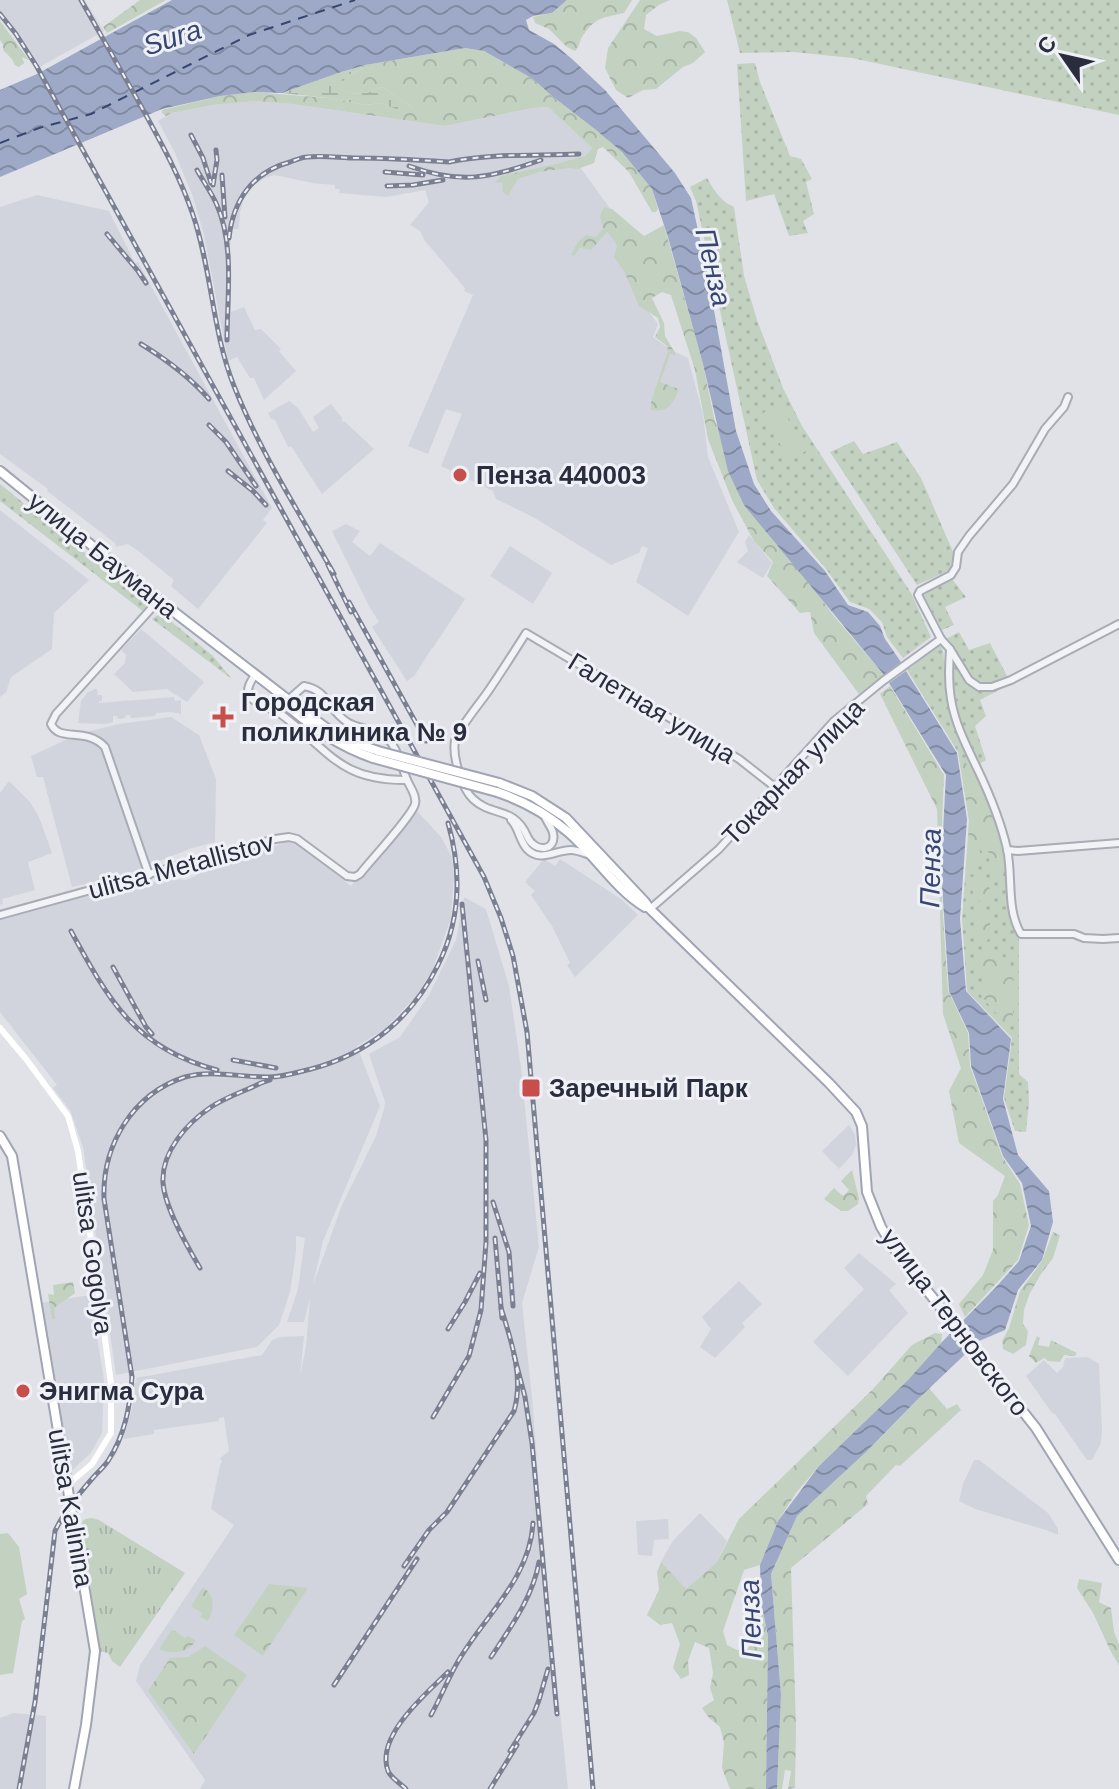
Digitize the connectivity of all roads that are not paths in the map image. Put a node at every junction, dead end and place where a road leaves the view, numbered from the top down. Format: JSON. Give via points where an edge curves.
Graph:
{"nodes":[{"id":1,"x":1068,"y":397,"type":"dead end"},
{"id":2,"x":0,"y":471,"type":"edge"},
{"id":3,"x":159,"y":600,"type":"junction"},
{"id":4,"x":1119,"y":624,"type":"edge"},
{"id":5,"x":207,"y":638,"type":"junction"},
{"id":6,"x":941,"y":639,"type":"junction"},
{"id":7,"x":950,"y":649,"type":"junction"},
{"id":8,"x":253,"y":678,"type":"junction"},
{"id":9,"x":288,"y":700,"type":"junction"},
{"id":10,"x":375,"y":755,"type":"junction"},
{"id":11,"x":407,"y":780,"type":"junction"},
{"id":12,"x":498,"y":788,"type":"junction"},
{"id":13,"x":776,"y":788,"type":"junction"},
{"id":14,"x":543,"y":813,"type":"junction"},
{"id":15,"x":506,"y":814,"type":"junction"},
{"id":16,"x":1119,"y":843,"type":"edge"},
{"id":17,"x":1007,"y":850,"type":"junction"},
{"id":18,"x":590,"y":856,"type":"junction"},
{"id":19,"x":149,"y":875,"type":"junction"},
{"id":20,"x":650,"y":909,"type":"junction"},
{"id":21,"x":0,"y":915,"type":"edge"},
{"id":22,"x":1119,"y":938,"type":"edge"},
{"id":23,"x":0,"y":1028,"type":"edge"},
{"id":24,"x":0,"y":1136,"type":"edge"},
{"id":25,"x":67,"y":1485,"type":"junction"},
{"id":26,"x":1119,"y":1560,"type":"edge"},
{"id":27,"x":74,"y":1789,"type":"edge"}],
"edges":[{"from":1,"to":6,"type":"street","via":[[1013,484],[958,552],[951,575],[920,591]]},
{"from":2,"to":3,"type":"main road","name":"улица Баумана"},
{"from":3,"to":5,"type":"main road","name":"улица Баумана"},
{"from":3,"to":19,"type":"street","via":[[51,724],[62,734],[86,735],[105,747]]},
{"from":4,"to":7,"type":"street","via":[[992,687],[969,680]]},
{"from":5,"to":8,"type":"main road","name":"улица Баумана"},
{"from":5,"to":9,"type":"main road","name":"улица Баумана"},
{"from":6,"to":7,"type":"street"},
{"from":6,"to":13,"type":"street","name":"Токарная улица","via":[[834,721]]},
{"from":7,"to":17,"type":"street","via":[[956,721]]},
{"from":8,"to":10,"type":"main road","name":"улица Баумана","via":[[321,734],[354,752]]},
{"from":8,"to":11,"type":"street","via":[[249,697],[280,713],[338,764],[365,776]]},
{"from":9,"to":10,"type":"main road","name":"улица Баумана"},
{"from":9,"to":11,"type":"street","via":[[304,686],[322,693],[344,720],[387,737]]},
{"from":10,"to":12,"type":"main road","name":"улица Баумана","bridge":true},
{"from":11,"to":19,"type":"street","name":"ulitsa Metallistov","via":[[415,804],[360,874],[351,878],[289,837]]},
{"from":12,"to":14,"type":"main road","name":"улица Баумана"},
{"from":12,"to":20,"type":"main road","name":"улица Баумана","via":[[532,796],[566,818]]},
{"from":13,"to":15,"type":"street","name":"Галетная улица","via":[[739,759],[526,633],[455,741],[465,789],[482,806]]},
{"from":13,"to":20,"type":"street","name":"Токарная улица","via":[[719,849]]},
{"from":14,"to":15,"type":"street","via":[[553,834],[544,849],[532,845],[523,825]]},
{"from":14,"to":18,"type":"main road","name":"улица Баумана"},
{"from":15,"to":18,"type":"street","via":[[527,850],[536,855],[574,850]]},
{"from":16,"to":17,"type":"street"},
{"from":17,"to":22,"type":"street","via":[[1014,922],[1021,934]]},
{"from":18,"to":20,"type":"main road","name":"улица Баумана"},
{"from":19,"to":21,"type":"street","name":"ulitsa Metallistov"},
{"from":20,"to":26,"type":"main road","name":"улица Терновского","via":[[856,1112],[862,1126],[867,1192],[895,1250],[1036,1428]]},
{"from":23,"to":25,"type":"main road","name":"ulitsa Gogolya","via":[[68,1116],[78,1151],[111,1384],[111,1433],[92,1464]]},
{"from":24,"to":25,"type":"main road","name":"ulitsa Kalinina","via":[[12,1156]]},
{"from":25,"to":27,"type":"main road","name":"ulitsa Kalinina","via":[[95,1651]]}]}
